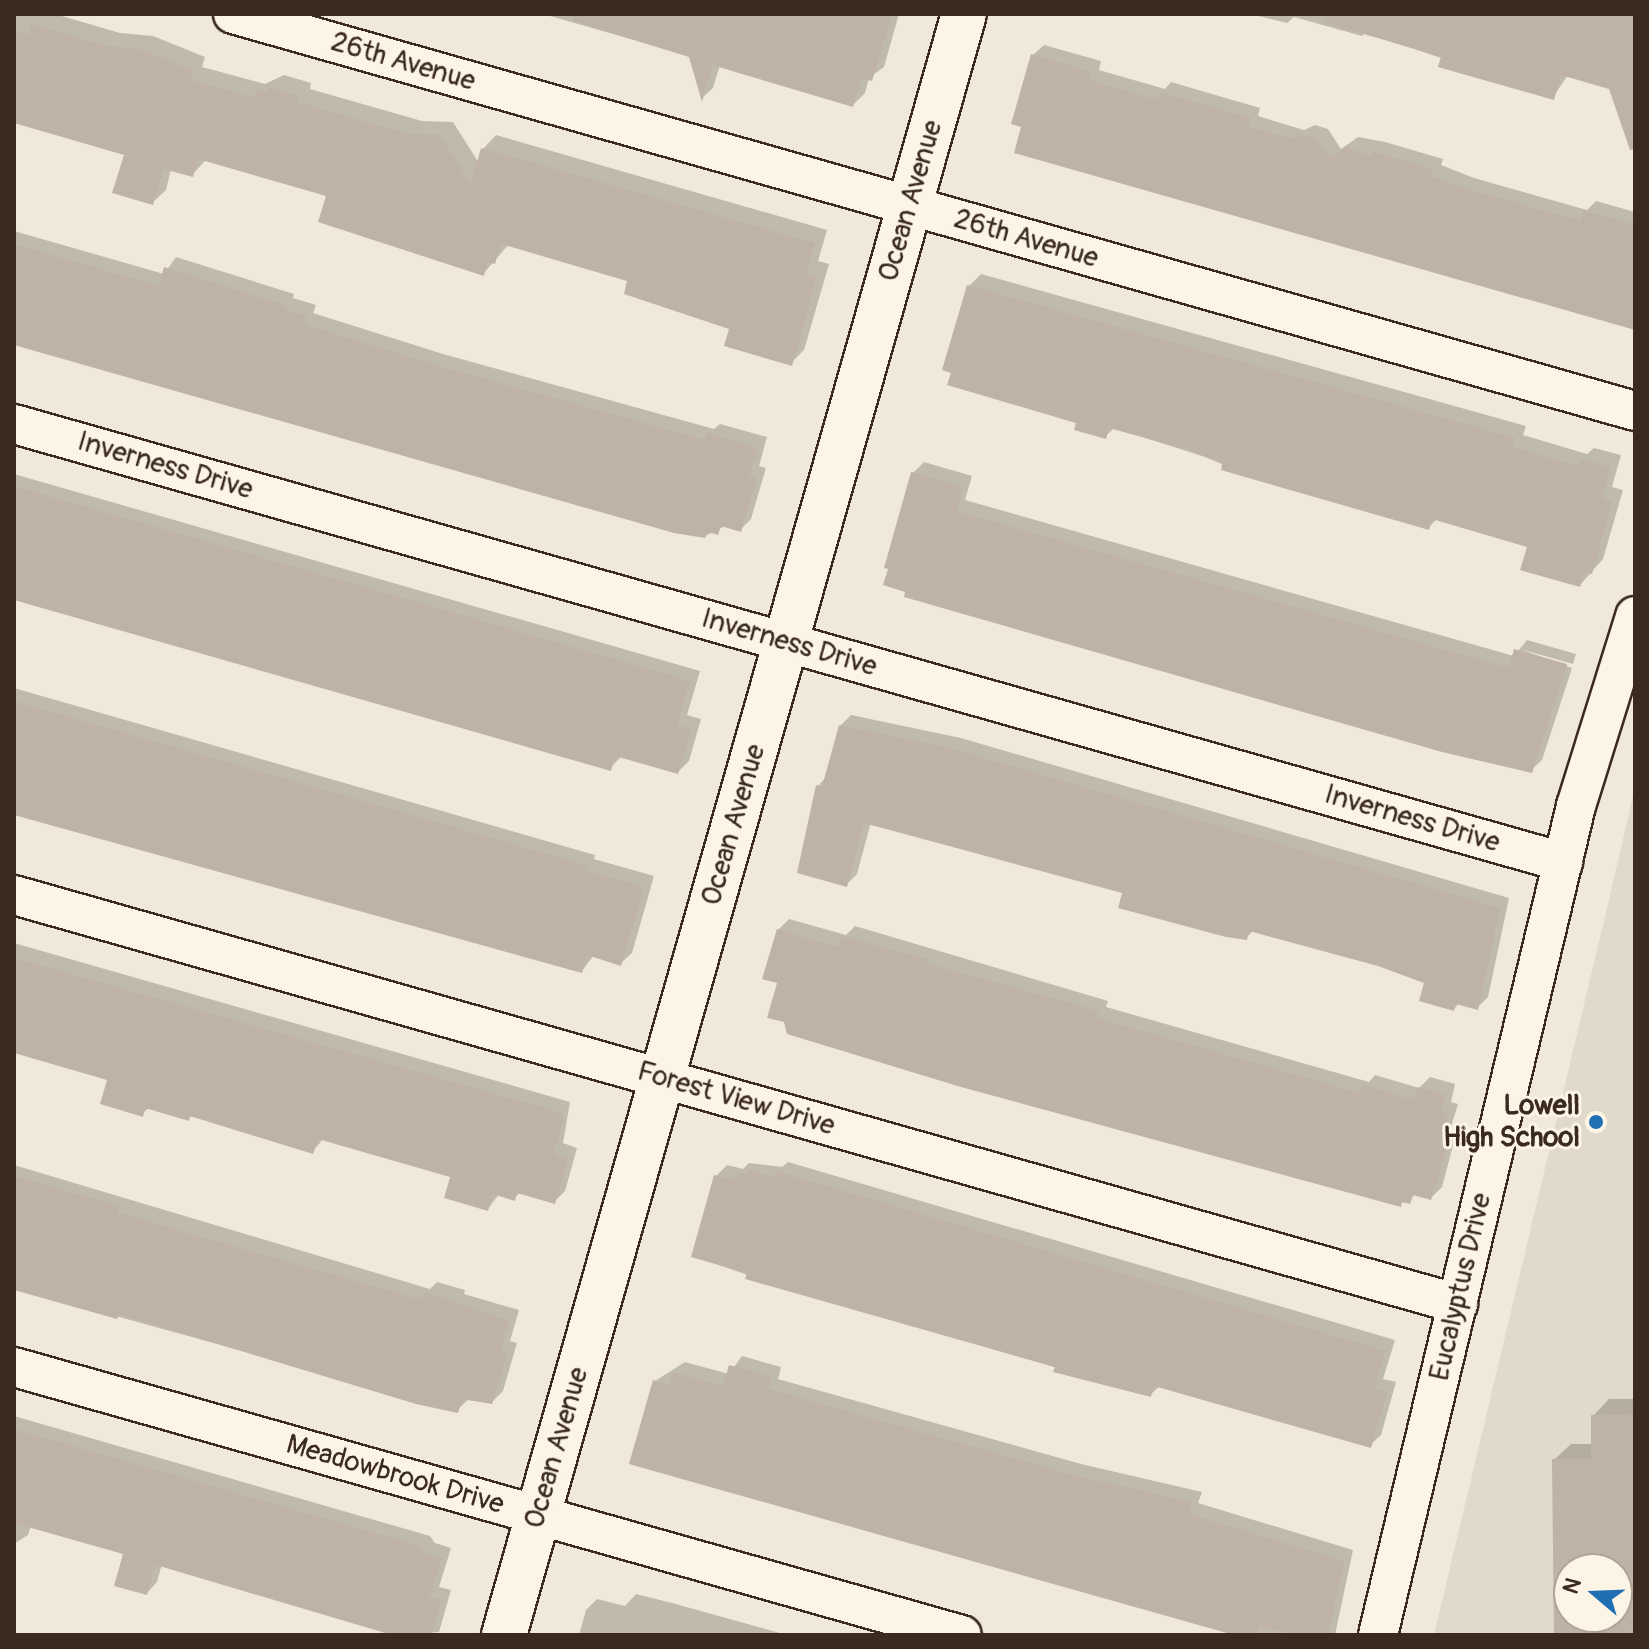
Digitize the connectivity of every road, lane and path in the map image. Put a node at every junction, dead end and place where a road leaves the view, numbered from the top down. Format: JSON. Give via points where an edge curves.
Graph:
{"nodes":[{"id":1,"x":233,"y":14,"type":"edge"},
{"id":2,"x":964,"y":14,"type":"edge"},
{"id":3,"x":909,"y":206,"type":"junction"},
{"id":4,"x":1635,"y":411,"type":"edge"},
{"id":5,"x":14,"y":424,"type":"edge"},
{"id":6,"x":1635,"y":616,"type":"edge"},
{"id":7,"x":786,"y":642,"type":"junction"},
{"id":8,"x":1563,"y":862,"type":"junction"},
{"id":9,"x":14,"y":895,"type":"edge"},
{"id":10,"x":662,"y":1078,"type":"junction"},
{"id":11,"x":1458,"y":1304,"type":"junction"},
{"id":12,"x":14,"y":1367,"type":"edge"},
{"id":13,"x":538,"y":1515,"type":"junction"},
{"id":14,"x":504,"y":1635,"type":"edge"},
{"id":15,"x":962,"y":1635,"type":"edge"},
{"id":16,"x":1378,"y":1635,"type":"edge"}],
"edges":[{"from":1,"to":3,"type":"street","name":"26th Avenue"},
{"from":2,"to":3,"type":"street","name":"Ocean Avenue"},
{"from":3,"to":4,"type":"street","name":"26th Avenue"},
{"from":3,"to":7,"type":"street","name":"Ocean Avenue"},
{"from":5,"to":7,"type":"street","name":"Inverness Drive"},
{"from":6,"to":8,"type":"street","name":"Eucalyptus Drive","via":[[1591,749]]},
{"from":7,"to":8,"type":"street","name":"Inverness Drive"},
{"from":7,"to":10,"type":"street","name":"Ocean Avenue"},
{"from":8,"to":11,"type":"street","name":"Eucalyptus Drive"},
{"from":9,"to":10,"type":"street","name":"Forest View Drive"},
{"from":10,"to":11,"type":"street","name":"Forest View Drive"},
{"from":10,"to":13,"type":"street","name":"Ocean Avenue"},
{"from":11,"to":16,"type":"street","name":"Eucalyptus Drive"},
{"from":12,"to":13,"type":"street","name":"Meadowbrook Drive"},
{"from":13,"to":14,"type":"street","name":"Ocean Avenue"},
{"from":13,"to":15,"type":"street","name":"Meadowbrook Drive"}]}
